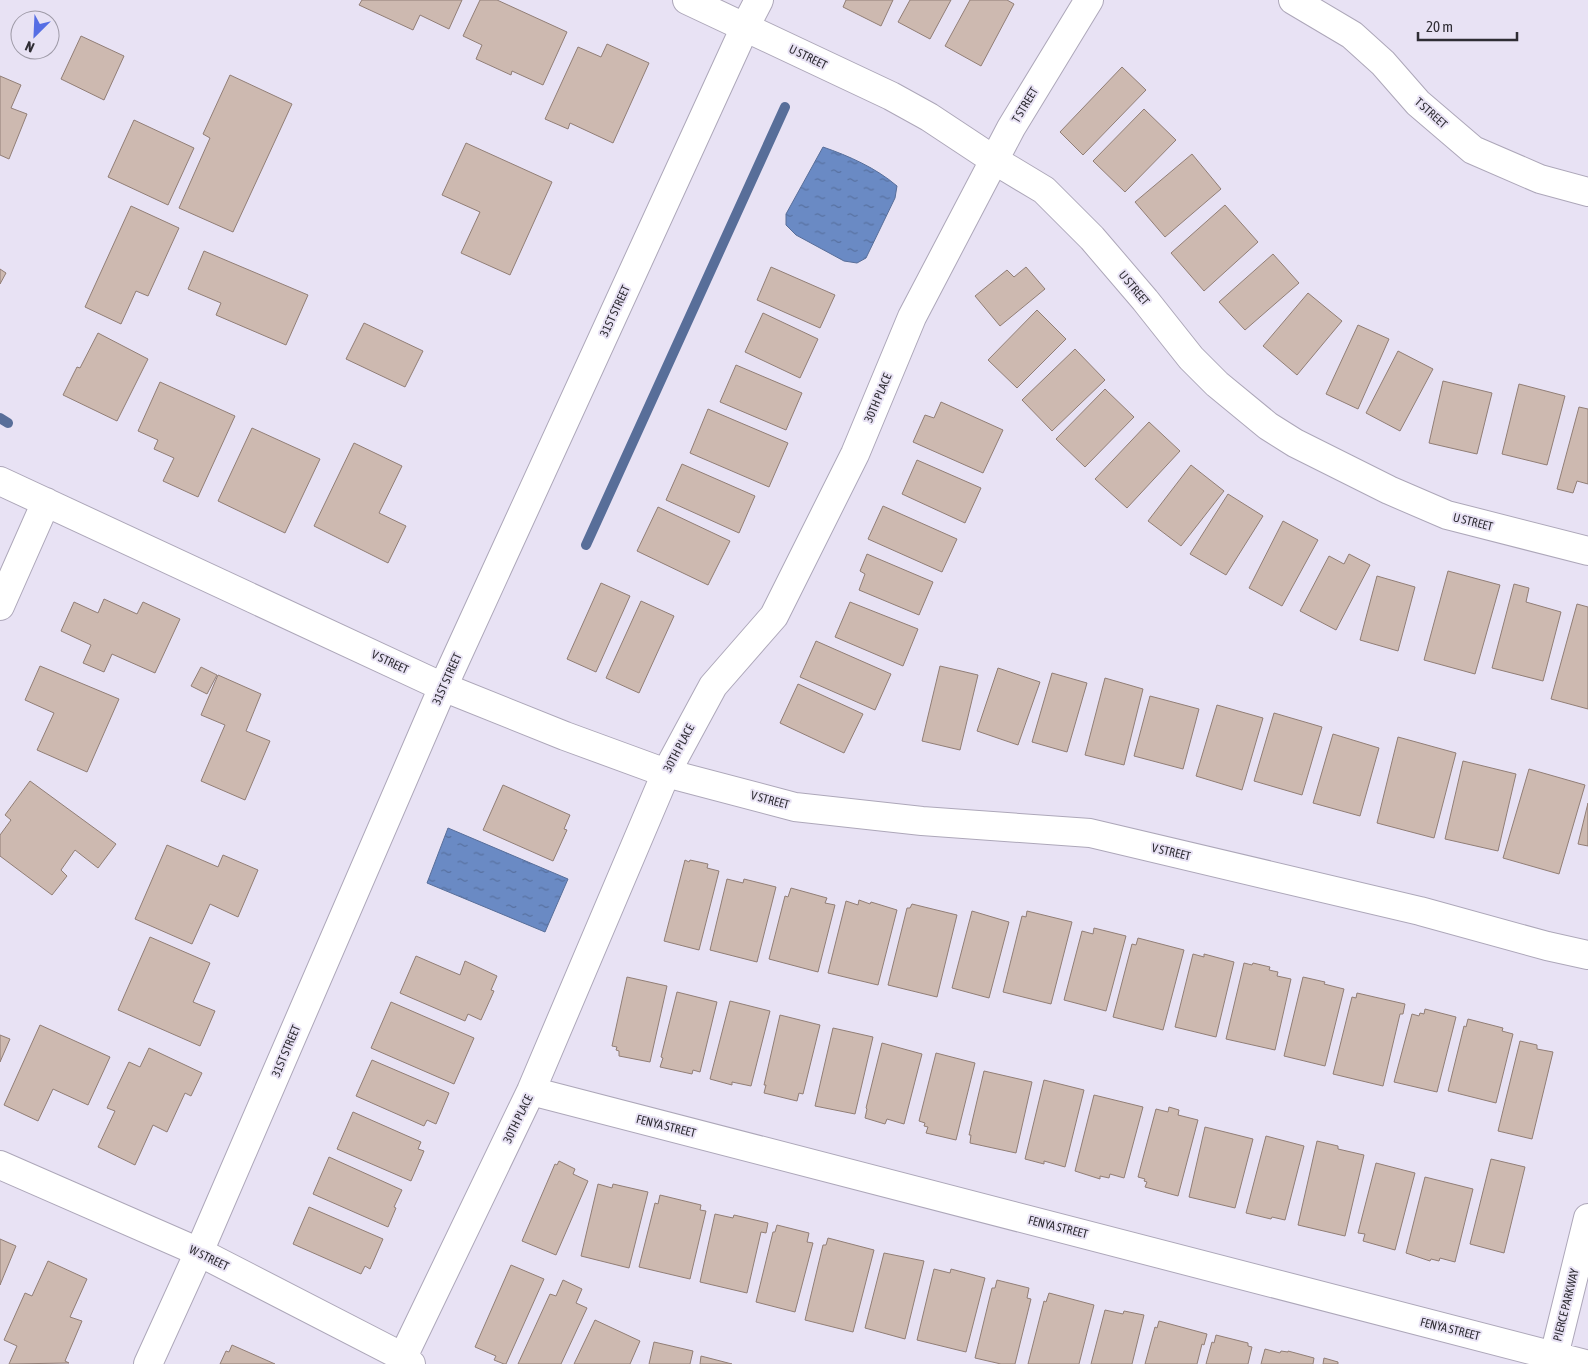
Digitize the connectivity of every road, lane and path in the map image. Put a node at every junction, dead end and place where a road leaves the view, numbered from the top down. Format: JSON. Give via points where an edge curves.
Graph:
{"nodes":[{"id":1,"x":687,"y":0,"type":"edge"},
{"id":2,"x":758,"y":0,"type":"edge"},
{"id":3,"x":1089,"y":0,"type":"edge"},
{"id":4,"x":1293,"y":0,"type":"edge"},
{"id":5,"x":745,"y":27,"type":"junction"},
{"id":6,"x":994,"y":160,"type":"junction"},
{"id":7,"x":1588,"y":192,"type":"edge"},
{"id":8,"x":0,"y":481,"type":"edge"},
{"id":9,"x":46,"y":502,"type":"junction"},
{"id":10,"x":1588,"y":551,"type":"edge"},
{"id":11,"x":0,"y":606,"type":"edge"},
{"id":12,"x":443,"y":687,"type":"junction"},
{"id":13,"x":666,"y":772,"type":"junction"},
{"id":14,"x":1588,"y":955,"type":"edge"},
{"id":15,"x":531,"y":1091,"type":"junction"},
{"id":16,"x":0,"y":1165,"type":"edge"},
{"id":17,"x":1588,"y":1218,"type":"edge"},
{"id":18,"x":199,"y":1252,"type":"junction"},
{"id":19,"x":1553,"y":1360,"type":"edge"},
{"id":20,"x":407,"y":1361,"type":"edge"},
{"id":21,"x":148,"y":1364,"type":"edge"},
{"id":22,"x":1586,"y":1364,"type":"edge"}],
"edges":[{"from":1,"to":5,"type":"street","name":"U STREET"},
{"from":2,"to":5,"type":"street","name":"31ST STREET"},
{"from":3,"to":6,"type":"street","name":"T STREET"},
{"from":4,"to":7,"type":"street","name":"T STREET","via":[[1352,35],[1383,63],[1418,103],[1474,150],[1540,179]]},
{"from":5,"to":6,"type":"street","name":"U STREET","via":[[891,96]]},
{"from":5,"to":12,"type":"street","name":"31ST STREET"},
{"from":6,"to":10,"type":"street","name":"U STREET","via":[[1044,190],[1092,238],[1190,358],[1268,426],[1328,461],[1447,515]]},
{"from":6,"to":13,"type":"street","name":"30TH PLACE","via":[[912,317],[855,454],[774,616],[713,686]]},
{"from":8,"to":9,"type":"street","name":"V STREET"},
{"from":9,"to":11,"type":"street"},
{"from":9,"to":12,"type":"street","name":"V STREET"},
{"from":12,"to":13,"type":"street","name":"V STREET"},
{"from":12,"to":18,"type":"street","name":"31ST STREET"},
{"from":13,"to":14,"type":"street","name":"V STREET","via":[[795,807],[922,821],[1090,833],[1420,911]]},
{"from":13,"to":15,"type":"street","name":"30TH PLACE"},
{"from":15,"to":19,"type":"street","name":"FENYA STREET"},
{"from":15,"to":20,"type":"street","name":"30TH PLACE"},
{"from":16,"to":18,"type":"street","name":"W STREET"},
{"from":17,"to":19,"type":"street","name":"PIERCE PARKWAY"},
{"from":18,"to":20,"type":"street","name":"W STREET"},
{"from":18,"to":21,"type":"street","name":"31ST STREET"},
{"from":19,"to":22,"type":"street","name":"FENYA STREET"}]}
